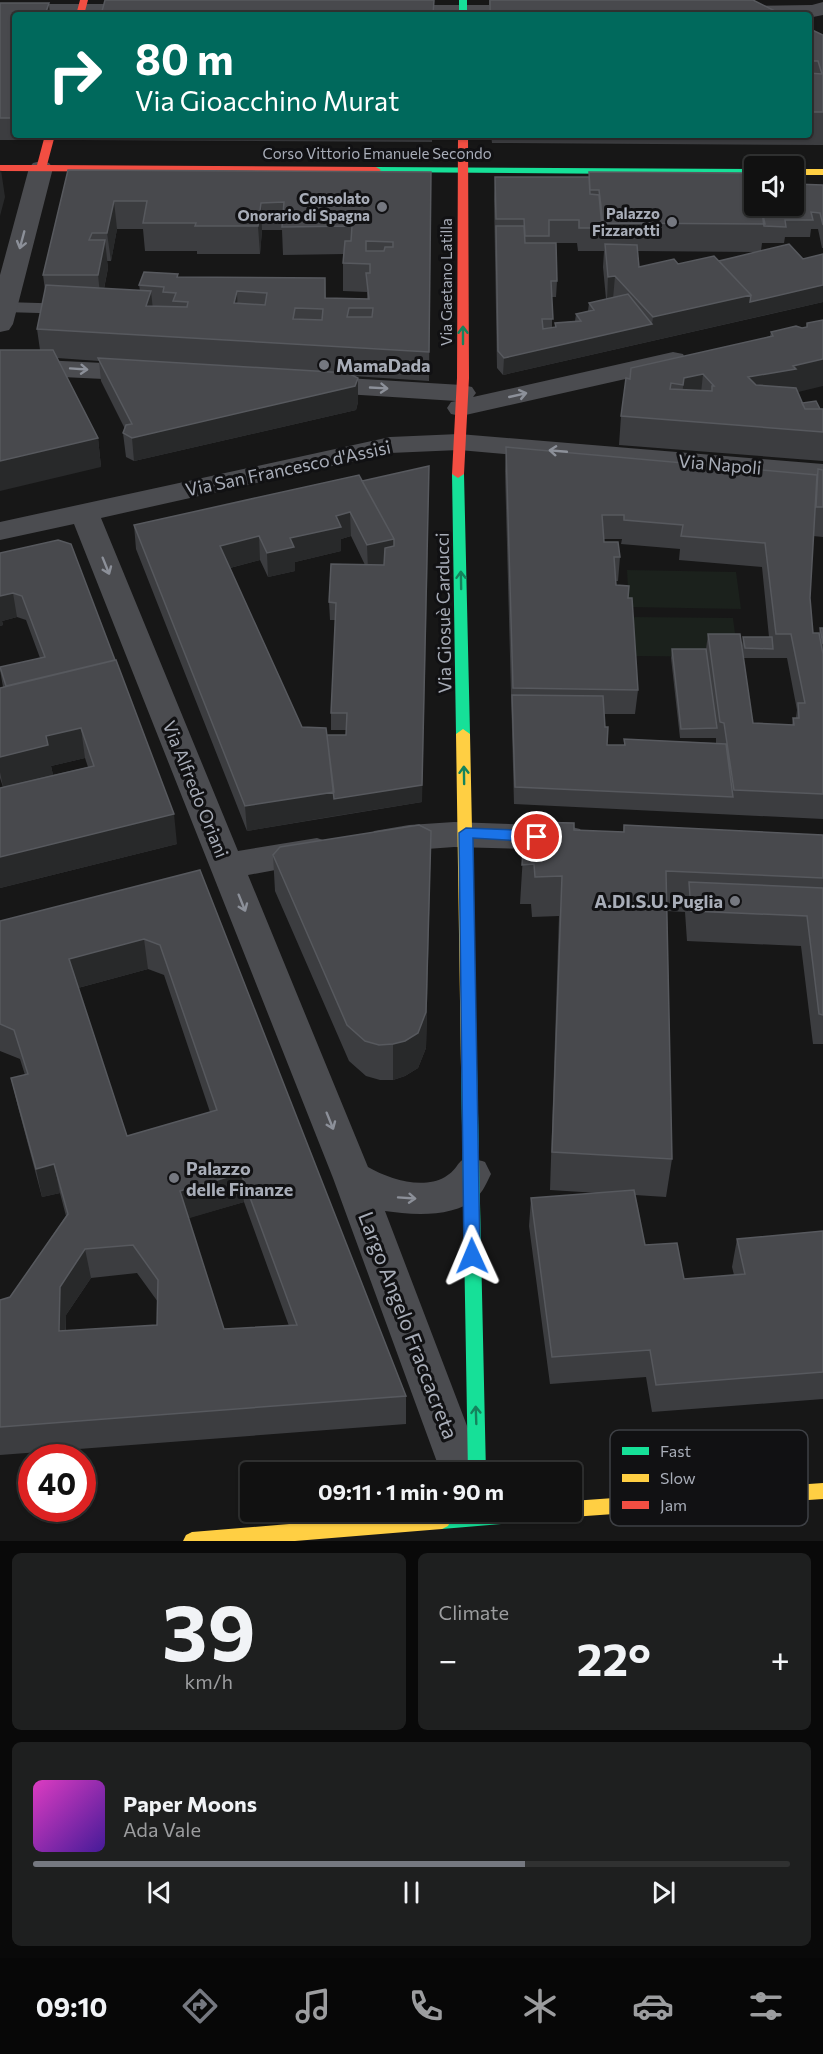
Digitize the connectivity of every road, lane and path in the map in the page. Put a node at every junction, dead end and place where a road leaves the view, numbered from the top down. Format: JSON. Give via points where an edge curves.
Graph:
{"nodes":[{"id":1,"x":82,"y":8,"type":"edge"},
{"id":2,"x":823,"y":8,"type":"edge"},
{"id":3,"x":463,"y":9,"type":"edge"},
{"id":4,"x":0,"y":10,"type":"edge"},
{"id":5,"x":170,"y":10,"type":"edge"},
{"id":6,"x":368,"y":11,"type":"edge"},
{"id":7,"x":549,"y":12,"type":"edge"},
{"id":8,"x":800,"y":12,"type":"edge"},
{"id":9,"x":49,"y":138,"type":"edge"},
{"id":10,"x":463,"y":138,"type":"edge"},
{"id":11,"x":0,"y":168,"type":"edge"},
{"id":12,"x":41,"y":168,"type":"junction"},
{"id":13,"x":463,"y":170,"type":"junction"},
{"id":14,"x":744,"y":172,"type":"edge"},
{"id":15,"x":804,"y":172,"type":"edge"},
{"id":16,"x":823,"y":172,"type":"edge"},
{"id":17,"x":92,"y":309,"type":"edge"},
{"id":18,"x":2,"y":315,"type":"edge"},
{"id":19,"x":696,"y":355,"type":"edge"},
{"id":20,"x":0,"y":366,"type":"edge"},
{"id":21,"x":168,"y":375,"type":"edge"},
{"id":22,"x":284,"y":382,"type":"edge"},
{"id":23,"x":461,"y":401,"type":"junction"},
{"id":24,"x":459,"y":442,"type":"junction"},
{"id":25,"x":616,"y":455,"type":"joint"},
{"id":26,"x":823,"y":473,"type":"edge"},
{"id":27,"x":84,"y":512,"type":"junction"},
{"id":28,"x":0,"y":531,"type":"edge"},
{"id":29,"x":466,"y":833,"type":"junction"},
{"id":30,"x":597,"y":840,"type":"edge"},
{"id":31,"x":227,"y":866,"type":"junction"},
{"id":32,"x":308,"y":1067,"type":"joint"},
{"id":33,"x":471,"y":1174,"type":"junction"},
{"id":34,"x":353,"y":1178,"type":"junction"},
{"id":35,"x":459,"y":1462,"type":"edge"},
{"id":36,"x":477,"y":1462,"type":"edge"},
{"id":37,"x":823,"y":1491,"type":"edge"},
{"id":38,"x":808,"y":1492,"type":"edge"},
{"id":39,"x":610,"y":1506,"type":"edge"},
{"id":40,"x":582,"y":1508,"type":"edge"},
{"id":41,"x":385,"y":1522,"type":"edge"},
{"id":42,"x":192,"y":1541,"type":"edge"}],
"edges":[{"from":1,"to":4,"type":"street"},
{"from":1,"to":5,"type":"street"},
{"from":2,"to":8,"type":"street"},
{"from":3,"to":6,"type":"street"},
{"from":3,"to":7,"type":"street"},
{"from":9,"to":12,"type":"street"},
{"from":10,"to":13,"type":"street","name":"Via Gaetano Latilla"},
{"from":11,"to":12,"type":"street","name":"Corso Vittorio Emanuele Secondo"},
{"from":12,"to":13,"type":"street","name":"Corso Vittorio Emanuele Secondo"},
{"from":12,"to":18,"type":"street","one_way":true},
{"from":13,"to":14,"type":"street","name":"Corso Vittorio Emanuele Secondo"},
{"from":23,"to":13,"type":"street","name":"Via Gaetano Latilla","one_way":true},
{"from":15,"to":16,"type":"street"},
{"from":17,"to":18,"type":"lane"},
{"from":23,"to":19,"type":"street","one_way":true},
{"from":20,"to":21,"type":"street","one_way":true},
{"from":22,"to":23,"type":"street","one_way":true},
{"from":23,"to":24,"type":"street","name":"Via Giosuè Carducci"},
{"from":25,"to":24,"type":"street","name":"Via San Francesco d'Assisi","one_way":true},
{"from":24,"to":27,"type":"street","name":"Via San Francesco d'Assisi","via":[[390,445]]},
{"from":29,"to":24,"type":"street","name":"Via Giosuè Carducci","one_way":true},
{"from":25,"to":26,"type":"street","name":"Via Napoli"},
{"from":27,"to":28,"type":"street","name":"Via San Francesco d'Assisi"},
{"from":27,"to":31,"type":"street","name":"Via Alfredo Oriani","one_way":true},
{"from":29,"to":30,"type":"street"},
{"from":29,"to":31,"type":"street","via":[[417,836]]},
{"from":29,"to":33,"type":"street","name":"Largo Angelo Fraccacreta"},
{"from":31,"to":32,"type":"street","name":"Via Alfredo Oriani","one_way":true},
{"from":32,"to":34,"type":"street","name":"Largo Angelo Fraccacreta","one_way":true},
{"from":34,"to":33,"type":"street","name":"Largo Angelo Fraccacreta","one_way":true,"via":[[381,1194],[417,1199],[445,1196],[462,1187]]},
{"from":36,"to":33,"type":"street","name":"Largo Angelo Fraccacreta","one_way":true},
{"from":34,"to":35,"type":"street","name":"Largo Angelo Fraccacreta"},
{"from":37,"to":38,"type":"street"},
{"from":39,"to":40,"type":"street"},
{"from":41,"to":42,"type":"street"}]}
